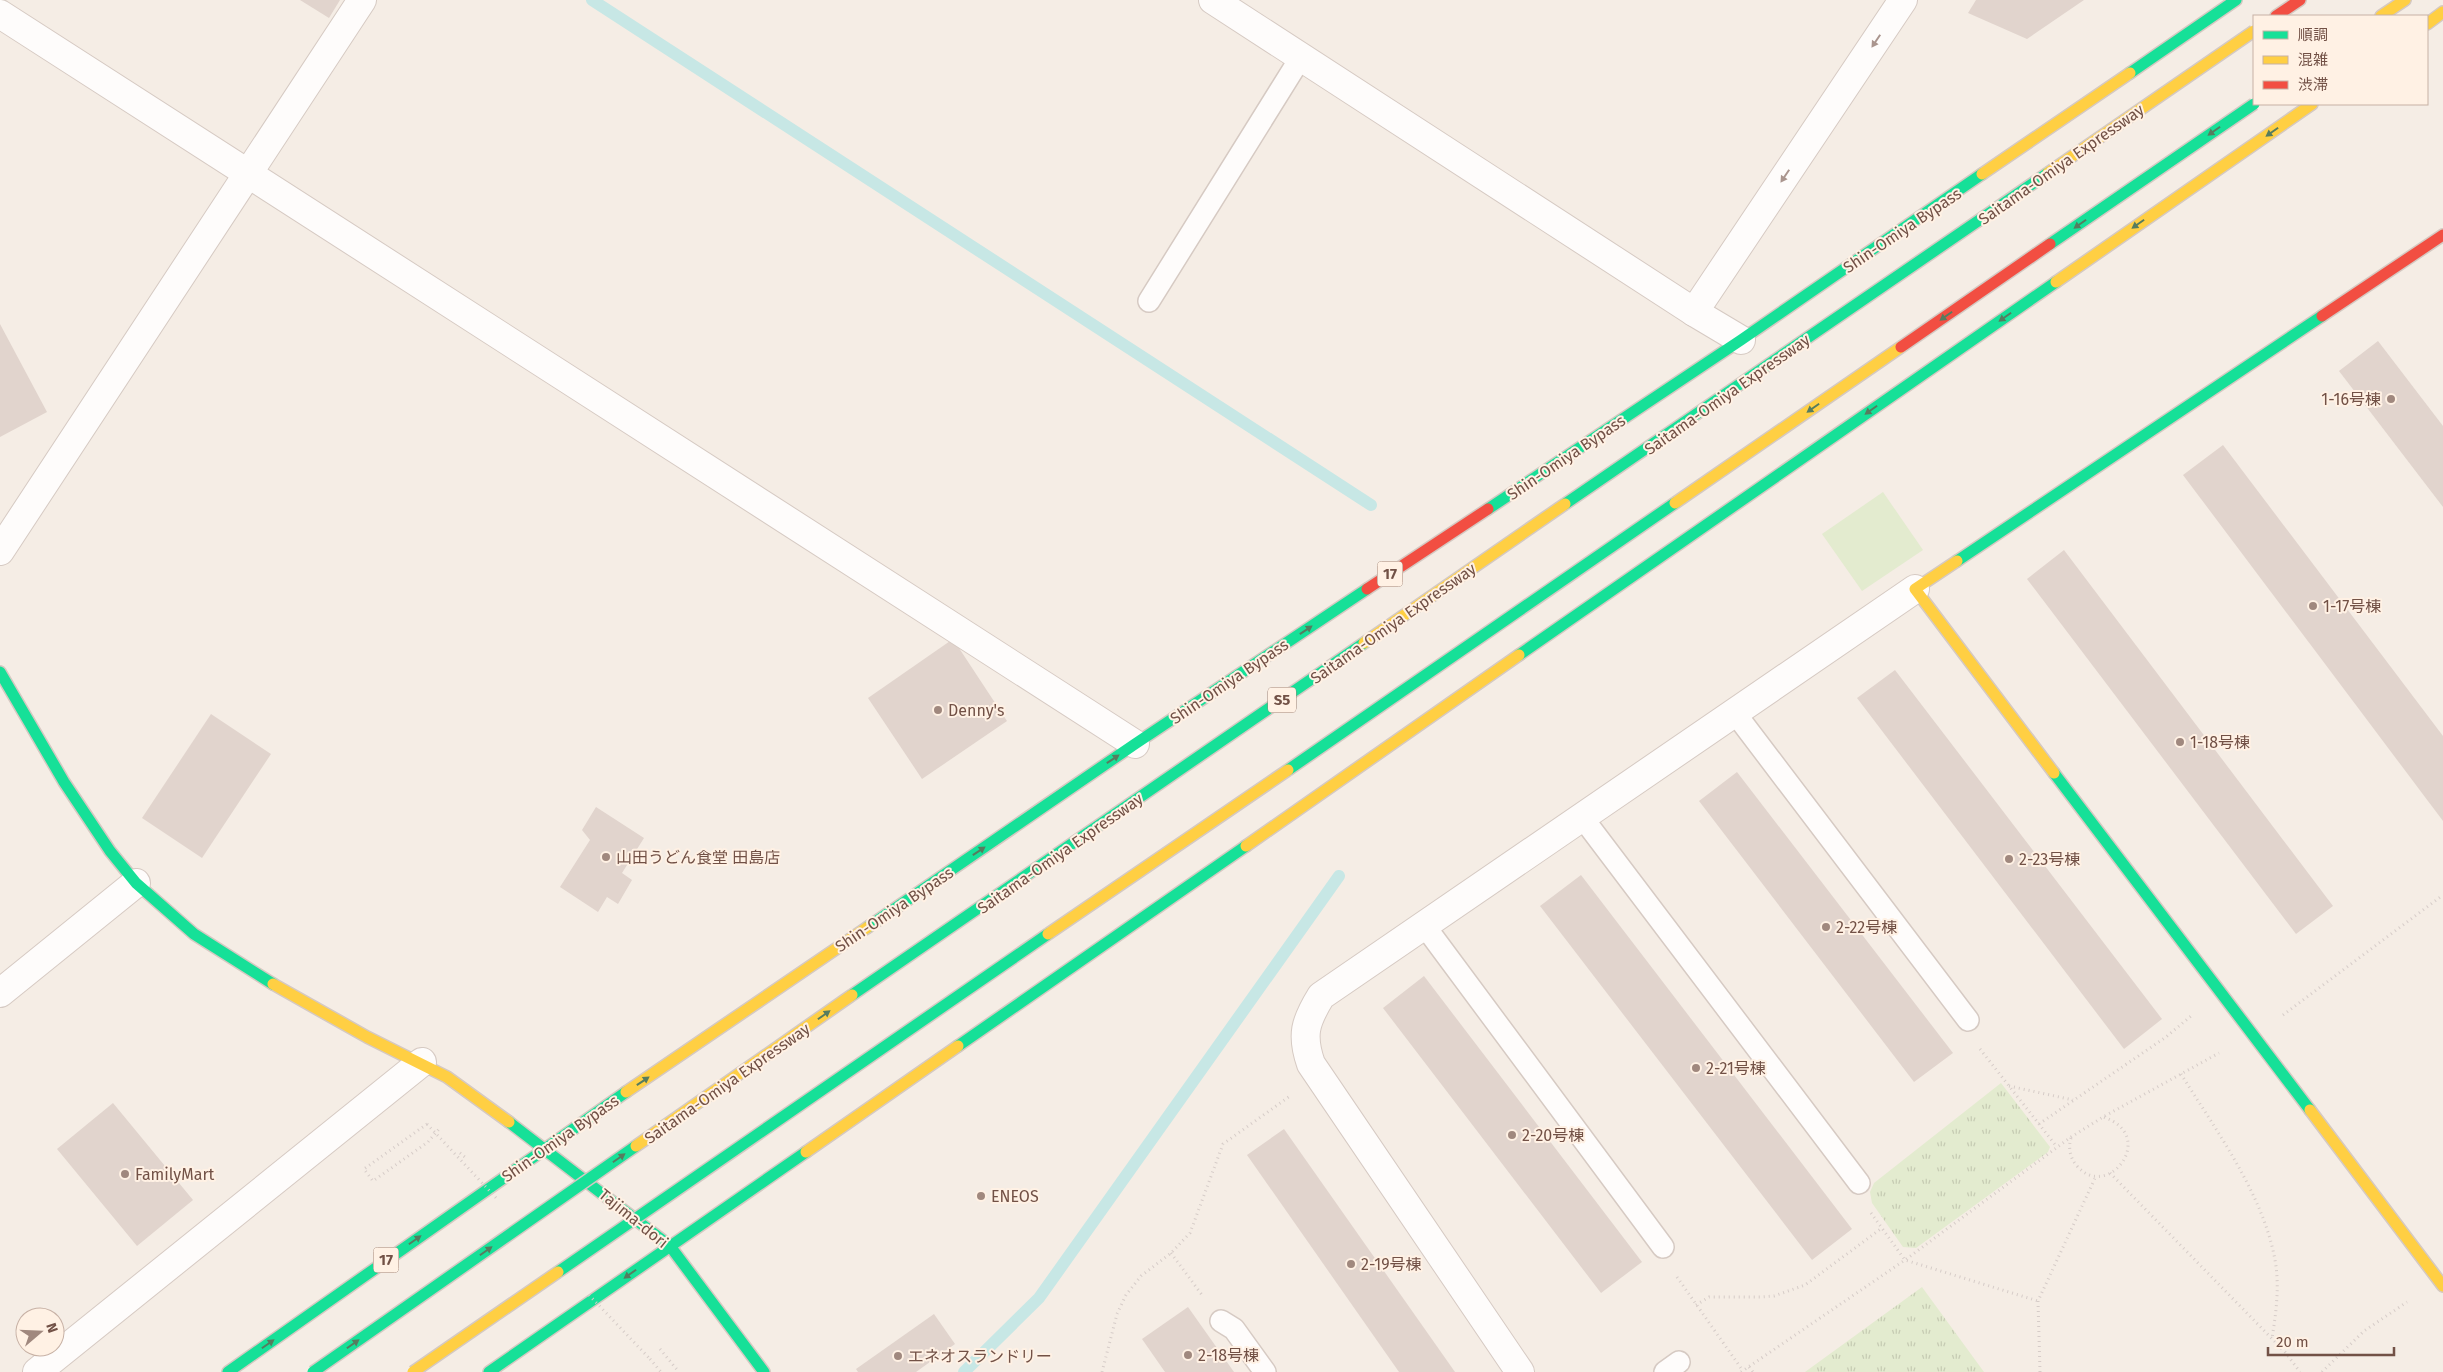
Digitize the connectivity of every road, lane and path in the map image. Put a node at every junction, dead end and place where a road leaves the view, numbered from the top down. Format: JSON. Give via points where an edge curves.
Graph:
{"nodes":[{"id":1,"x":362,"y":0,"type":"edge"},
{"id":2,"x":1213,"y":0,"type":"edge"},
{"id":3,"x":1903,"y":0,"type":"edge"},
{"id":4,"x":2236,"y":0,"type":"edge"},
{"id":5,"x":2300,"y":0,"type":"edge"},
{"id":6,"x":2405,"y":0,"type":"edge"},
{"id":7,"x":2443,"y":12,"type":"edge"},
{"id":8,"x":0,"y":14,"type":"edge"},
{"id":9,"x":2278,"y":15,"type":"edge"},
{"id":10,"x":2382,"y":15,"type":"edge"},
{"id":11,"x":2428,"y":23,"type":"edge"},
{"id":12,"x":2253,"y":32,"type":"edge"},
{"id":13,"x":1301,"y":57,"type":"junction"},
{"id":14,"x":2253,"y":105,"type":"edge"},
{"id":15,"x":2311,"y":105,"type":"edge"},
{"id":16,"x":248,"y":173,"type":"junction"},
{"id":17,"x":2443,"y":235,"type":"edge"},
{"id":18,"x":1149,"y":301,"type":"dead end"},
{"id":19,"x":1694,"y":312,"type":"junction"},
{"id":20,"x":1741,"y":340,"type":"junction"},
{"id":21,"x":0,"y":551,"type":"edge"},
{"id":22,"x":1915,"y":589,"type":"junction"},
{"id":23,"x":0,"y":672,"type":"edge"},
{"id":24,"x":1735,"y":713,"type":"junction"},
{"id":25,"x":1135,"y":744,"type":"junction"},
{"id":26,"x":1582,"y":817,"type":"junction"},
{"id":27,"x":136,"y":883,"type":"junction"},
{"id":28,"x":2443,"y":895,"type":"edge"},
{"id":29,"x":1424,"y":925,"type":"junction"},
{"id":30,"x":0,"y":993,"type":"edge"},
{"id":31,"x":2191,"y":1016,"type":"dead end"},
{"id":32,"x":1968,"y":1020,"type":"joint"},
{"id":33,"x":2277,"y":1020,"type":"dead end"},
{"id":34,"x":2220,"y":1053,"type":"dead end"},
{"id":35,"x":422,"y":1062,"type":"junction"},
{"id":36,"x":2182,"y":1074,"type":"junction"},
{"id":37,"x":1319,"y":1076,"type":"junction"},
{"id":38,"x":2009,"y":1086,"type":"junction"},
{"id":39,"x":2074,"y":1100,"type":"junction"},
{"id":40,"x":2103,"y":1117,"type":"junction"},
{"id":41,"x":426,"y":1124,"type":"dead end"},
{"id":42,"x":2039,"y":1124,"type":"junction"},
{"id":43,"x":440,"y":1129,"type":"dead end"},
{"id":44,"x":2071,"y":1137,"type":"junction"},
{"id":45,"x":2057,"y":1147,"type":"junction"},
{"id":46,"x":544,"y":1148,"type":"junction"},
{"id":47,"x":2110,"y":1173,"type":"junction"},
{"id":48,"x":2096,"y":1176,"type":"junction"},
{"id":49,"x":1859,"y":1183,"type":"joint"},
{"id":50,"x":1882,"y":1228,"type":"junction"},
{"id":51,"x":670,"y":1246,"type":"junction"},
{"id":52,"x":1663,"y":1247,"type":"joint"},
{"id":53,"x":1171,"y":1253,"type":"junction"},
{"id":54,"x":1905,"y":1260,"type":"junction"},
{"id":55,"x":2443,"y":1286,"type":"edge"},
{"id":56,"x":2038,"y":1300,"type":"junction"},
{"id":57,"x":2407,"y":1302,"type":"dead end"},
{"id":58,"x":1696,"y":1305,"type":"junction"},
{"id":59,"x":1221,"y":1321,"type":"joint"},
{"id":60,"x":2272,"y":1338,"type":"junction"},
{"id":61,"x":660,"y":1349,"type":"dead end"},
{"id":62,"x":650,"y":1358,"type":"dead end"},
{"id":63,"x":1749,"y":1367,"type":"junction"},
{"id":64,"x":1742,"y":1371,"type":"edge"},
{"id":65,"x":37,"y":1372,"type":"edge"},
{"id":66,"x":228,"y":1372,"type":"edge"},
{"id":67,"x":313,"y":1372,"type":"edge"},
{"id":68,"x":413,"y":1372,"type":"edge"},
{"id":69,"x":489,"y":1372,"type":"edge"},
{"id":70,"x":661,"y":1372,"type":"edge"},
{"id":71,"x":679,"y":1372,"type":"edge"},
{"id":72,"x":764,"y":1372,"type":"edge"},
{"id":73,"x":1102,"y":1372,"type":"edge"},
{"id":74,"x":1265,"y":1372,"type":"edge"},
{"id":75,"x":1520,"y":1372,"type":"edge"},
{"id":76,"x":1753,"y":1372,"type":"edge"},
{"id":77,"x":2040,"y":1372,"type":"edge"},
{"id":78,"x":2300,"y":1372,"type":"edge"},
{"id":79,"x":2322,"y":1372,"type":"edge"}],
"edges":[{"from":1,"to":16,"type":"street"},
{"from":2,"to":13,"type":"street"},
{"from":3,"to":19,"type":"street","one_way":true},
{"from":4,"to":20,"type":"main road","name":"Shin-Omiya Bypass","number":"17"},
{"from":5,"to":9,"type":"main road"},
{"from":6,"to":10,"type":"main road"},
{"from":7,"to":11,"type":"main road"},
{"from":8,"to":16,"type":"street"},
{"from":67,"to":12,"type":"main road","name":"Saitama-Omiya Expressway","number":"S5","one_way":true,"bridge":true,"via":[[872,981]]},
{"from":13,"to":18,"type":"lane"},
{"from":13,"to":19,"type":"street"},
{"from":14,"to":68,"type":"main road","one_way":true,"bridge":true},
{"from":15,"to":51,"type":"main road","one_way":true},
{"from":16,"to":21,"type":"street"},
{"from":16,"to":25,"type":"street"},
{"from":17,"to":22,"type":"main road"},
{"from":19,"to":20,"type":"street"},
{"from":25,"to":20,"type":"main road","name":"Shin-Omiya Bypass","number":"17","one_way":true},
{"from":22,"to":24,"type":"street"},
{"from":22,"to":55,"type":"main road"},
{"from":23,"to":27,"type":"main road","name":"Tajima-dori","via":[[64,782],[110,852]]},
{"from":24,"to":26,"type":"street"},
{"from":24,"to":32,"type":"lane"},
{"from":46,"to":25,"type":"main road","name":"Shin-Omiya Bypass","number":"17","one_way":true},
{"from":26,"to":29,"type":"street"},
{"from":26,"to":49,"type":"lane"},
{"from":27,"to":30,"type":"street"},
{"from":27,"to":35,"type":"main road","name":"Tajima-dori","via":[[194,934],[270,982],[367,1036]]},
{"from":28,"to":33,"type":"path"},
{"from":29,"to":37,"type":"street","via":[[1321,996],[1304,1035]]},
{"from":29,"to":52,"type":"lane"},
{"from":31,"to":39,"type":"path"},
{"from":32,"to":38,"type":"path","via":[[1968,1033]]},
{"from":34,"to":36,"type":"path"},
{"from":35,"to":46,"type":"main road","name":"Tajima-dori"},
{"from":35,"to":65,"type":"street"},
{"from":36,"to":40,"type":"path"},
{"from":36,"to":60,"type":"path","via":[[2247,1184],[2268,1230],[2276,1267],[2277,1307]]},
{"from":37,"to":53,"type":"path","via":[[1223,1144],[1190,1233]]},
{"from":37,"to":75,"type":"street"},
{"from":38,"to":39,"type":"path"},
{"from":38,"to":42,"type":"path"},
{"from":39,"to":42,"type":"path"},
{"from":40,"to":44,"type":"path"},
{"from":40,"to":47,"type":"path","via":[[2120,1127],[2128,1145],[2123,1164]]},
{"from":41,"to":43,"type":"path","via":[[364,1169],[373,1181],[428,1142]]},
{"from":42,"to":45,"type":"path"},
{"from":44,"to":45,"type":"path"},
{"from":44,"to":48,"type":"path","via":[[2070,1152],[2074,1161],[2079,1168]]},
{"from":45,"to":54,"type":"path"},
{"from":46,"to":51,"type":"main road","name":"Tajima-dori"},
{"from":66,"to":46,"type":"main road","name":"Shin-Omiya Bypass","number":"17","one_way":true},
{"from":47,"to":48,"type":"path"},
{"from":47,"to":60,"type":"path"},
{"from":48,"to":56,"type":"path"},
{"from":49,"to":50,"type":"path","via":[[1862,1202]]},
{"from":50,"to":54,"type":"path"},
{"from":50,"to":58,"type":"path","via":[[1805,1285],[1767,1296],[1709,1297]]},
{"from":51,"to":69,"type":"main road","one_way":true},
{"from":51,"to":72,"type":"main road","name":"Tajima-dori"},
{"from":52,"to":58,"type":"path","via":[[1677,1278]]},
{"from":53,"to":59,"type":"path"},
{"from":53,"to":73,"type":"path","via":[[1142,1276],[1126,1294]]},
{"from":54,"to":56,"type":"path"},
{"from":54,"to":63,"type":"path"},
{"from":56,"to":77,"type":"path"},
{"from":57,"to":79,"type":"path","via":[[2364,1331]]},
{"from":58,"to":64,"type":"path"},
{"from":59,"to":74,"type":"lane","via":[[1234,1329]]},
{"from":60,"to":78,"type":"path"},
{"from":61,"to":71,"type":"path"},
{"from":62,"to":70,"type":"path"},
{"from":63,"to":64,"type":"path"},
{"from":63,"to":76,"type":"path"}]}
